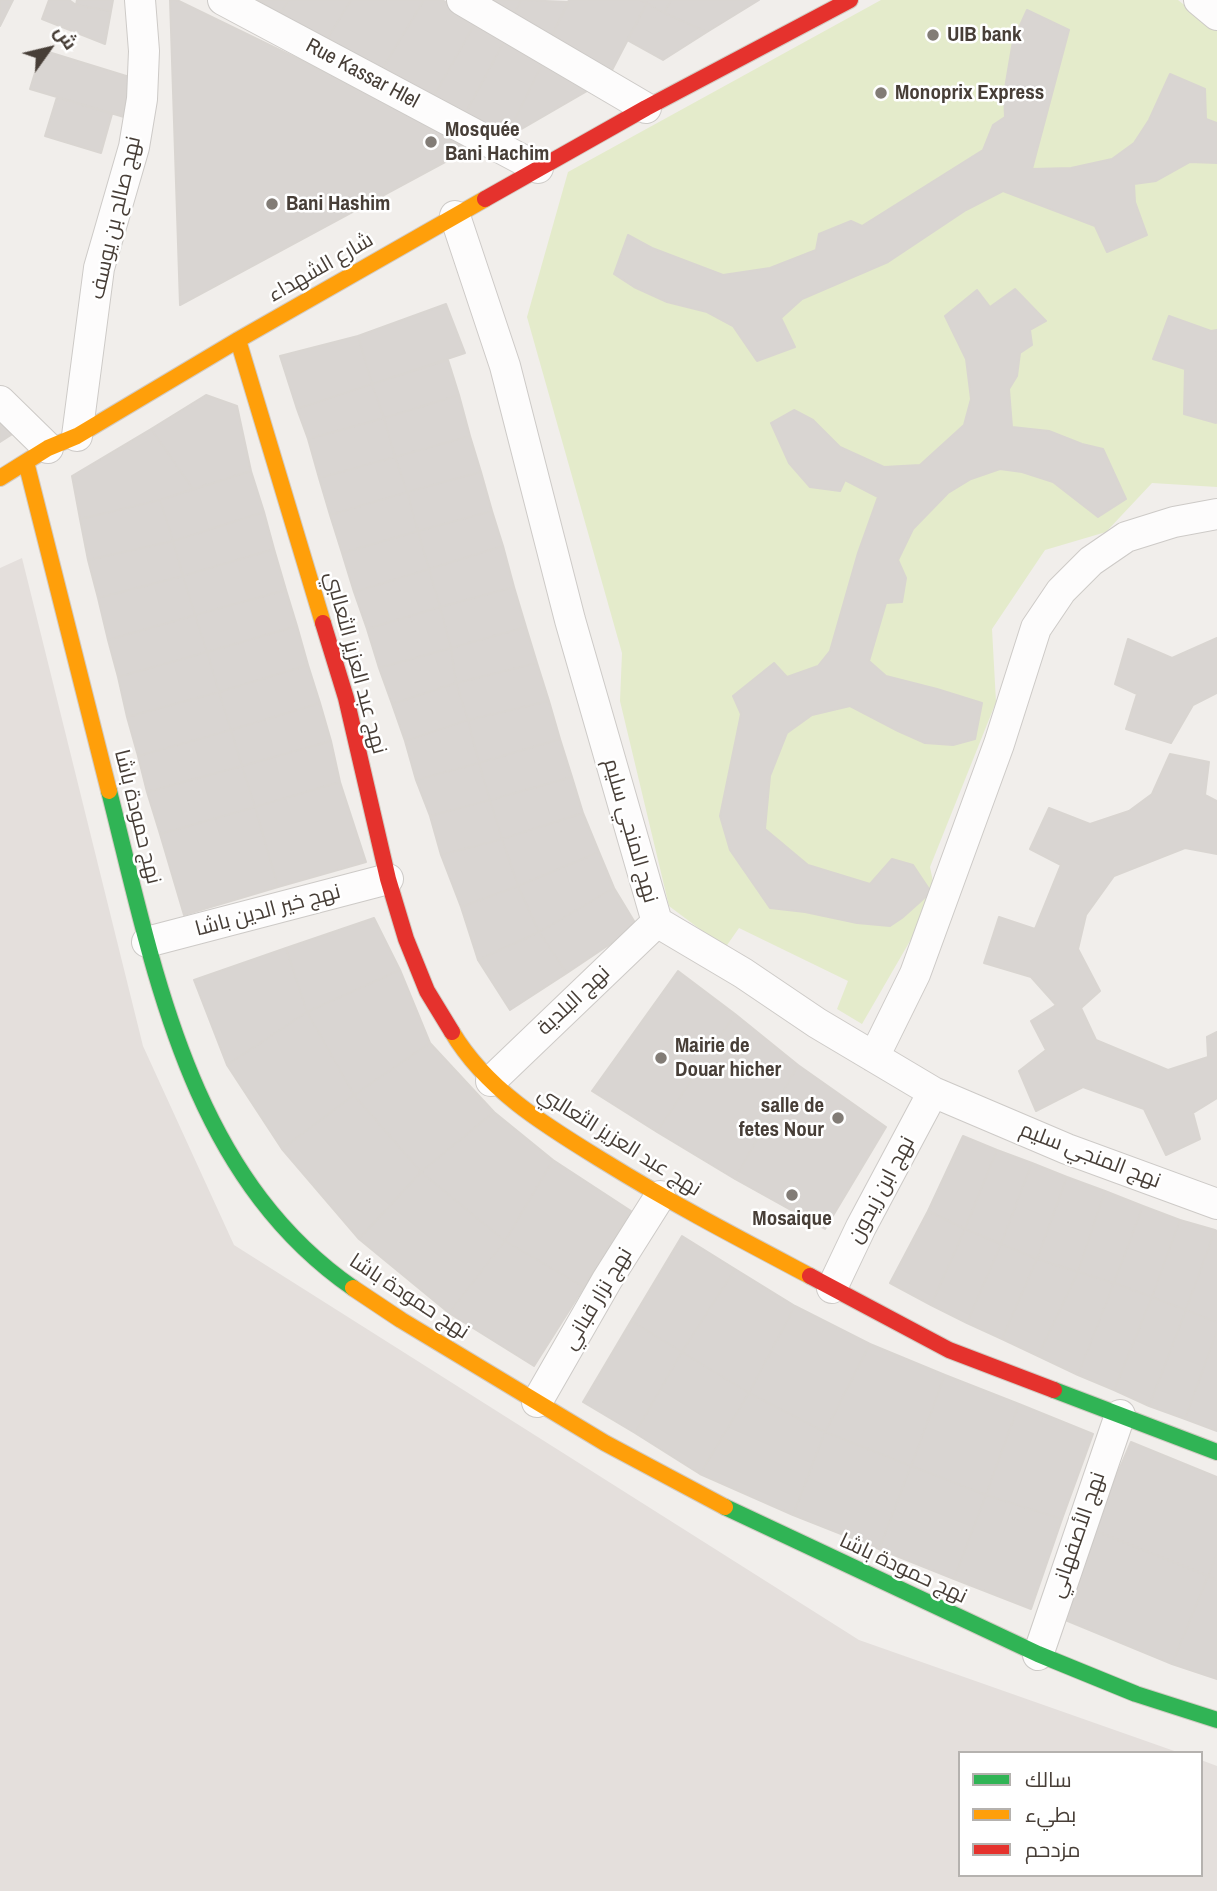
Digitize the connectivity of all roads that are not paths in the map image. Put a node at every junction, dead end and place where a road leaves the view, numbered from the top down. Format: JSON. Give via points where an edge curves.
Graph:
{"nodes":[{"id":1,"x":140,"y":0,"type":"edge"},
{"id":2,"x":223,"y":0,"type":"edge"},
{"id":3,"x":462,"y":0,"type":"edge"},
{"id":4,"x":850,"y":0,"type":"edge"},
{"id":5,"x":1199,"y":0,"type":"edge"},
{"id":6,"x":1217,"y":15,"type":"edge"},
{"id":7,"x":646,"y":108,"type":"junction"},
{"id":8,"x":538,"y":168,"type":"junction"},
{"id":9,"x":455,"y":216,"type":"junction"},
{"id":10,"x":238,"y":340,"type":"junction"},
{"id":11,"x":0,"y":401,"type":"edge"},
{"id":12,"x":77,"y":436,"type":"junction"},
{"id":13,"x":37,"y":455,"type":"junction"},
{"id":14,"x":0,"y":478,"type":"edge"},
{"id":15,"x":1217,"y":514,"type":"edge"},
{"id":16,"x":388,"y":879,"type":"junction"},
{"id":17,"x":657,"y":922,"type":"junction"},
{"id":18,"x":147,"y":942,"type":"junction"},
{"id":19,"x":874,"y":1057,"type":"junction"},
{"id":20,"x":491,"y":1081,"type":"junction"},
{"id":21,"x":933,"y":1092,"type":"junction"},
{"id":22,"x":660,"y":1196,"type":"junction"},
{"id":23,"x":1217,"y":1204,"type":"edge"},
{"id":24,"x":832,"y":1288,"type":"junction"},
{"id":25,"x":537,"y":1402,"type":"junction"},
{"id":26,"x":1120,"y":1415,"type":"junction"},
{"id":27,"x":1217,"y":1452,"type":"edge"},
{"id":28,"x":1038,"y":1655,"type":"junction"},
{"id":29,"x":1217,"y":1720,"type":"edge"}],
"edges":[{"from":1,"to":12,"type":"street","name":"نهج صالح بن يوسف","via":[[142,99],[134,147],[99,268]]},
{"from":2,"to":8,"type":"street","name":"Rue Kassar Hlel"},
{"from":3,"to":7,"type":"street"},
{"from":4,"to":7,"type":"street","name":"شارع الشهداء"},
{"from":5,"to":6,"type":"street"},
{"from":7,"to":8,"type":"street","name":"شارع الشهداء"},
{"from":8,"to":9,"type":"street","name":"شارع الشهداء"},
{"from":9,"to":10,"type":"street","name":"شارع الشهداء"},
{"from":9,"to":17,"type":"street","name":"نهج المنجي سليم","via":[[505,366],[570,620]]},
{"from":10,"to":12,"type":"street","name":"شارع الشهداء"},
{"from":10,"to":16,"type":"street","name":"نهج عبد العزيز الثعالبي","via":[[346,698]]},
{"from":11,"to":13,"type":"street"},
{"from":12,"to":13,"type":"street","name":"شارع الشهداء"},
{"from":13,"to":14,"type":"street","name":"شارع الشهداء"},
{"from":13,"to":18,"type":"street","name":"نهج حمودة باشا"},
{"from":15,"to":19,"type":"street","via":[[1126,537],[1091,561],[1060,591],[1036,628],[915,974]]},
{"from":16,"to":18,"type":"street","name":"نهج خير الدين باشا"},
{"from":16,"to":20,"type":"street","name":"نهج عبد العزيز الثعالبي","via":[[427,991],[456,1038]]},
{"from":17,"to":19,"type":"street","name":"نهج المنجي سليم"},
{"from":17,"to":20,"type":"street","name":"نهج البلدية"},
{"from":18,"to":25,"type":"street","name":"نهج حمودة باشا","via":[[186,1065],[246,1182],[274,1218],[359,1293]]},
{"from":19,"to":21,"type":"street","name":"نهج المنجي سليم"},
{"from":20,"to":22,"type":"street","name":"نهج عبد العزيز الثعالبي","via":[[540,1122]]},
{"from":21,"to":23,"type":"street","name":"نهج المنجي سليم","via":[[1067,1149]]},
{"from":21,"to":24,"type":"street","name":"نهج ابن زيدون"},
{"from":22,"to":24,"type":"street","name":"نهج عبد العزيز الثعالبي"},
{"from":22,"to":25,"type":"street","name":"نهج نزار قباني"},
{"from":24,"to":26,"type":"street","name":"نهج عبد العزيز الثعالبي","via":[[948,1350]]},
{"from":25,"to":28,"type":"street","name":"نهج حمودة باشا","via":[[675,1482]]},
{"from":26,"to":27,"type":"street","name":"نهج عبد العزيز الثعالبي"},
{"from":26,"to":28,"type":"street","name":"نهج الأصفهاني"},
{"from":28,"to":29,"type":"street","name":"نهج حمودة باشا"}]}
